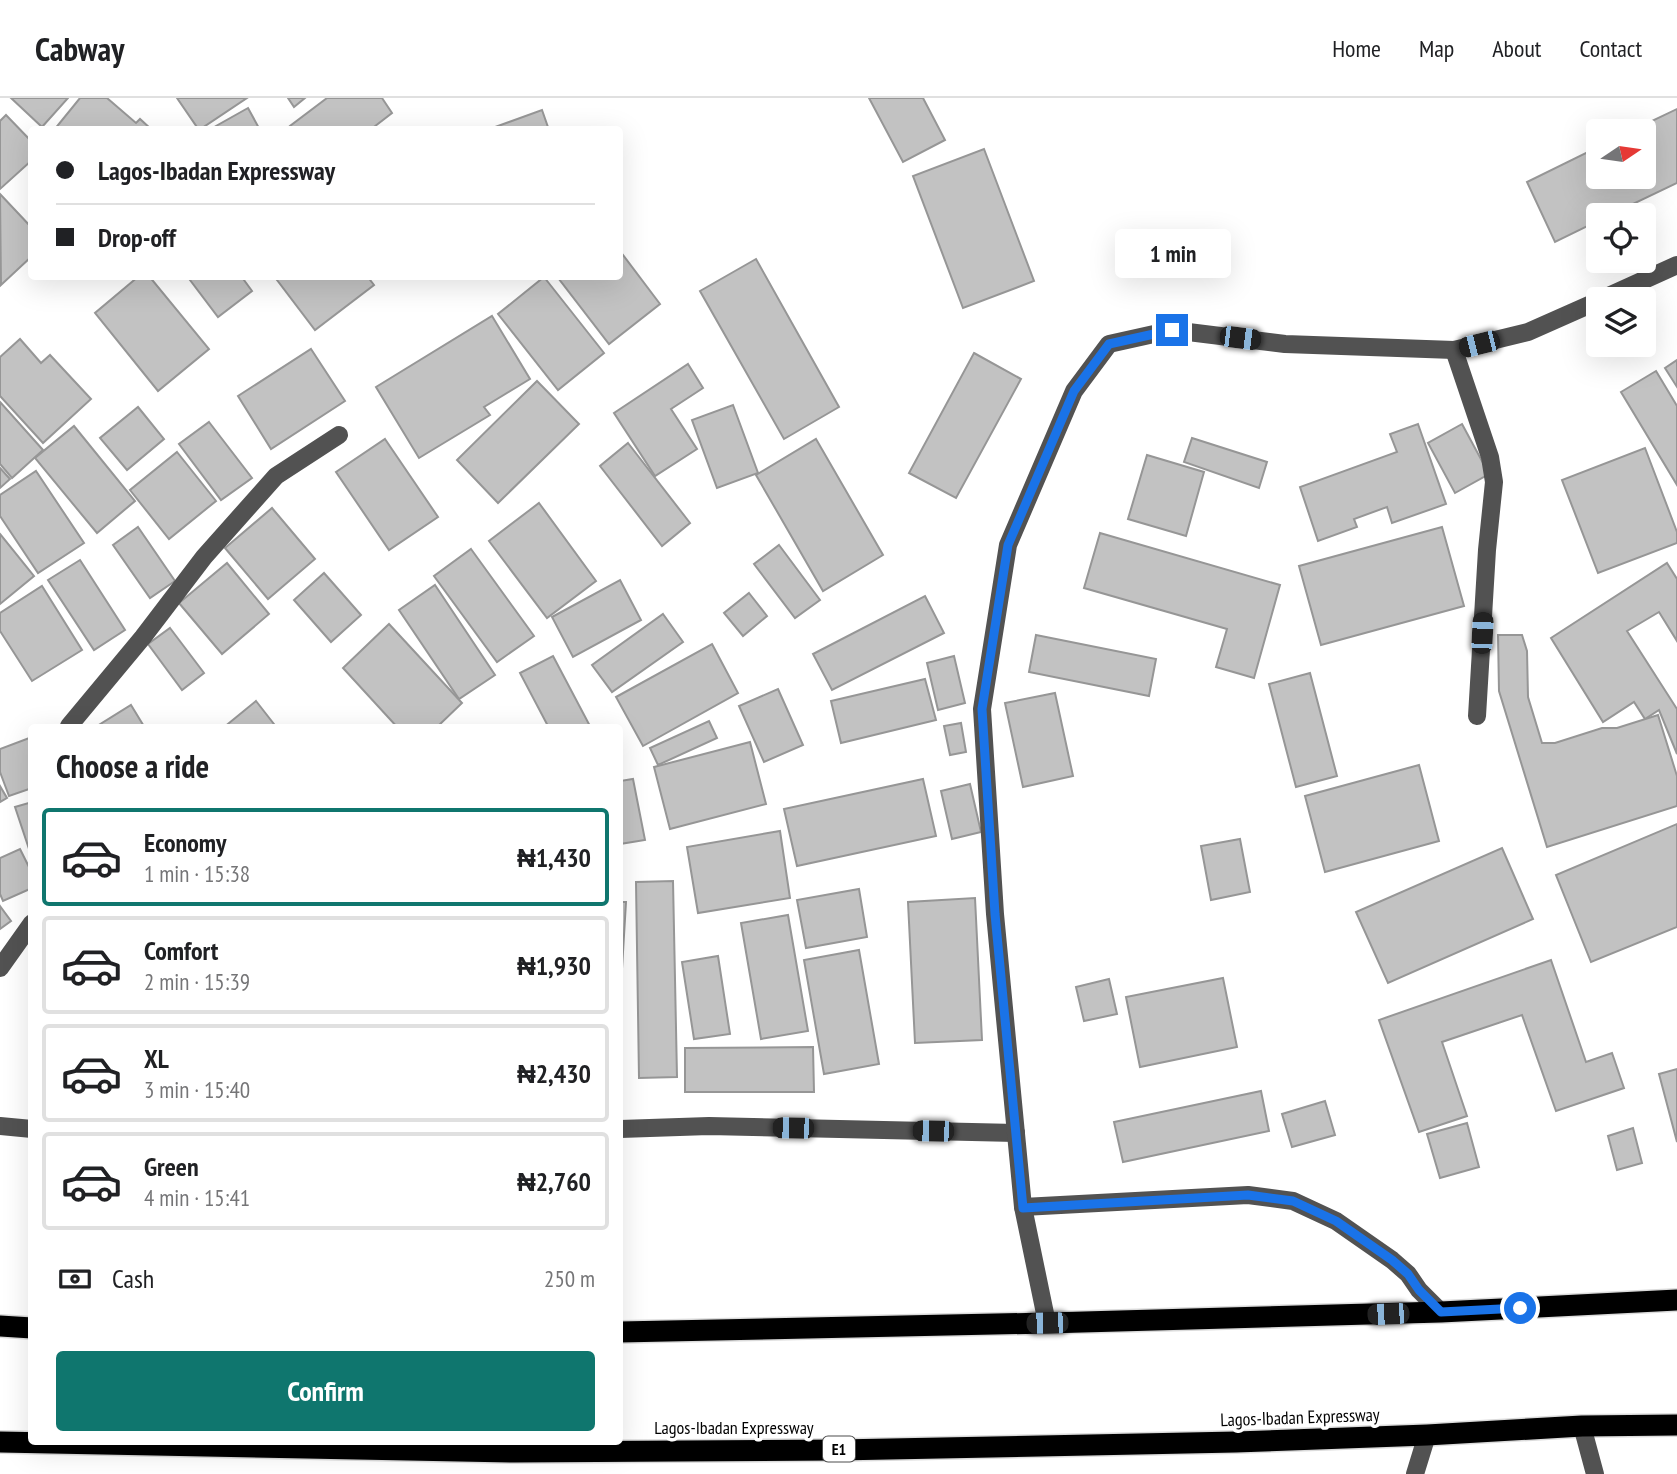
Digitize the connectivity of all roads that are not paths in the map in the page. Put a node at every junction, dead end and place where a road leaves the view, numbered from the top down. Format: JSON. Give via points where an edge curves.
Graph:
{"nodes":[{"id":1,"x":1677,"y":265,"type":"edge"},
{"id":2,"x":1629,"y":287,"type":"edge"},
{"id":3,"x":1586,"y":306,"type":"edge"},
{"id":4,"x":1454,"y":350,"type":"junction"},
{"id":5,"x":338,"y":435,"type":"dead end"},
{"id":6,"x":1477,"y":716,"type":"dead end"},
{"id":7,"x":71,"y":724,"type":"edge"},
{"id":8,"x":28,"y":929,"type":"edge"},
{"id":9,"x":0,"y":968,"type":"edge"},
{"id":10,"x":0,"y":1126,"type":"edge"},
{"id":11,"x":28,"y":1129,"type":"edge"},
{"id":12,"x":623,"y":1129,"type":"edge"},
{"id":13,"x":1016,"y":1133,"type":"junction"},
{"id":14,"x":1023,"y":1208,"type":"junction"},
{"id":15,"x":1677,"y":1300,"type":"edge"},
{"id":16,"x":1441,"y":1312,"type":"junction"},
{"id":17,"x":1047,"y":1323,"type":"junction"},
{"id":18,"x":0,"y":1326,"type":"edge"},
{"id":19,"x":28,"y":1328,"type":"edge"},
{"id":20,"x":623,"y":1332,"type":"edge"},
{"id":21,"x":1677,"y":1425,"type":"edge"},
{"id":22,"x":1582,"y":1426,"type":"junction"},
{"id":23,"x":1427,"y":1435,"type":"junction"},
{"id":24,"x":0,"y":1442,"type":"edge"},
{"id":25,"x":28,"y":1443,"type":"edge"},
{"id":26,"x":154,"y":1445,"type":"edge"},
{"id":27,"x":1415,"y":1474,"type":"edge"},
{"id":28,"x":1595,"y":1474,"type":"edge"}],
"edges":[{"from":1,"to":2,"type":"street"},
{"from":3,"to":4,"type":"street","via":[[1528,332]]},
{"from":4,"to":6,"type":"street","via":[[1494,482]]},
{"from":4,"to":13,"type":"street","via":[[1285,344],[1172,330],[1109,344],[1074,391],[1008,545],[982,709]]},
{"from":5,"to":7,"type":"street","via":[[276,476],[204,556]]},
{"from":8,"to":9,"type":"street"},
{"from":10,"to":11,"type":"street"},
{"from":12,"to":13,"type":"street","via":[[709,1126]]},
{"from":13,"to":14,"type":"street"},
{"from":14,"to":16,"type":"street","via":[[1248,1195],[1293,1201],[1336,1221],[1392,1260]]},
{"from":14,"to":17,"type":"street"},
{"from":15,"to":16,"type":"highway"},
{"from":16,"to":17,"type":"highway"},
{"from":17,"to":20,"type":"highway"},
{"from":18,"to":19,"type":"highway"},
{"from":21,"to":22,"type":"highway","name":"Lagos-Ibadan Expressway","number":"E1"},
{"from":22,"to":23,"type":"highway","name":"Lagos-Ibadan Expressway","number":"E1"},
{"from":22,"to":28,"type":"street"},
{"from":23,"to":26,"type":"highway","name":"Lagos-Ibadan Expressway","number":"E1","via":[[838,1450],[514,1452]]},
{"from":23,"to":27,"type":"street"},
{"from":24,"to":25,"type":"highway","name":"Lagos-Ibadan Expressway","number":"E1"}]}
